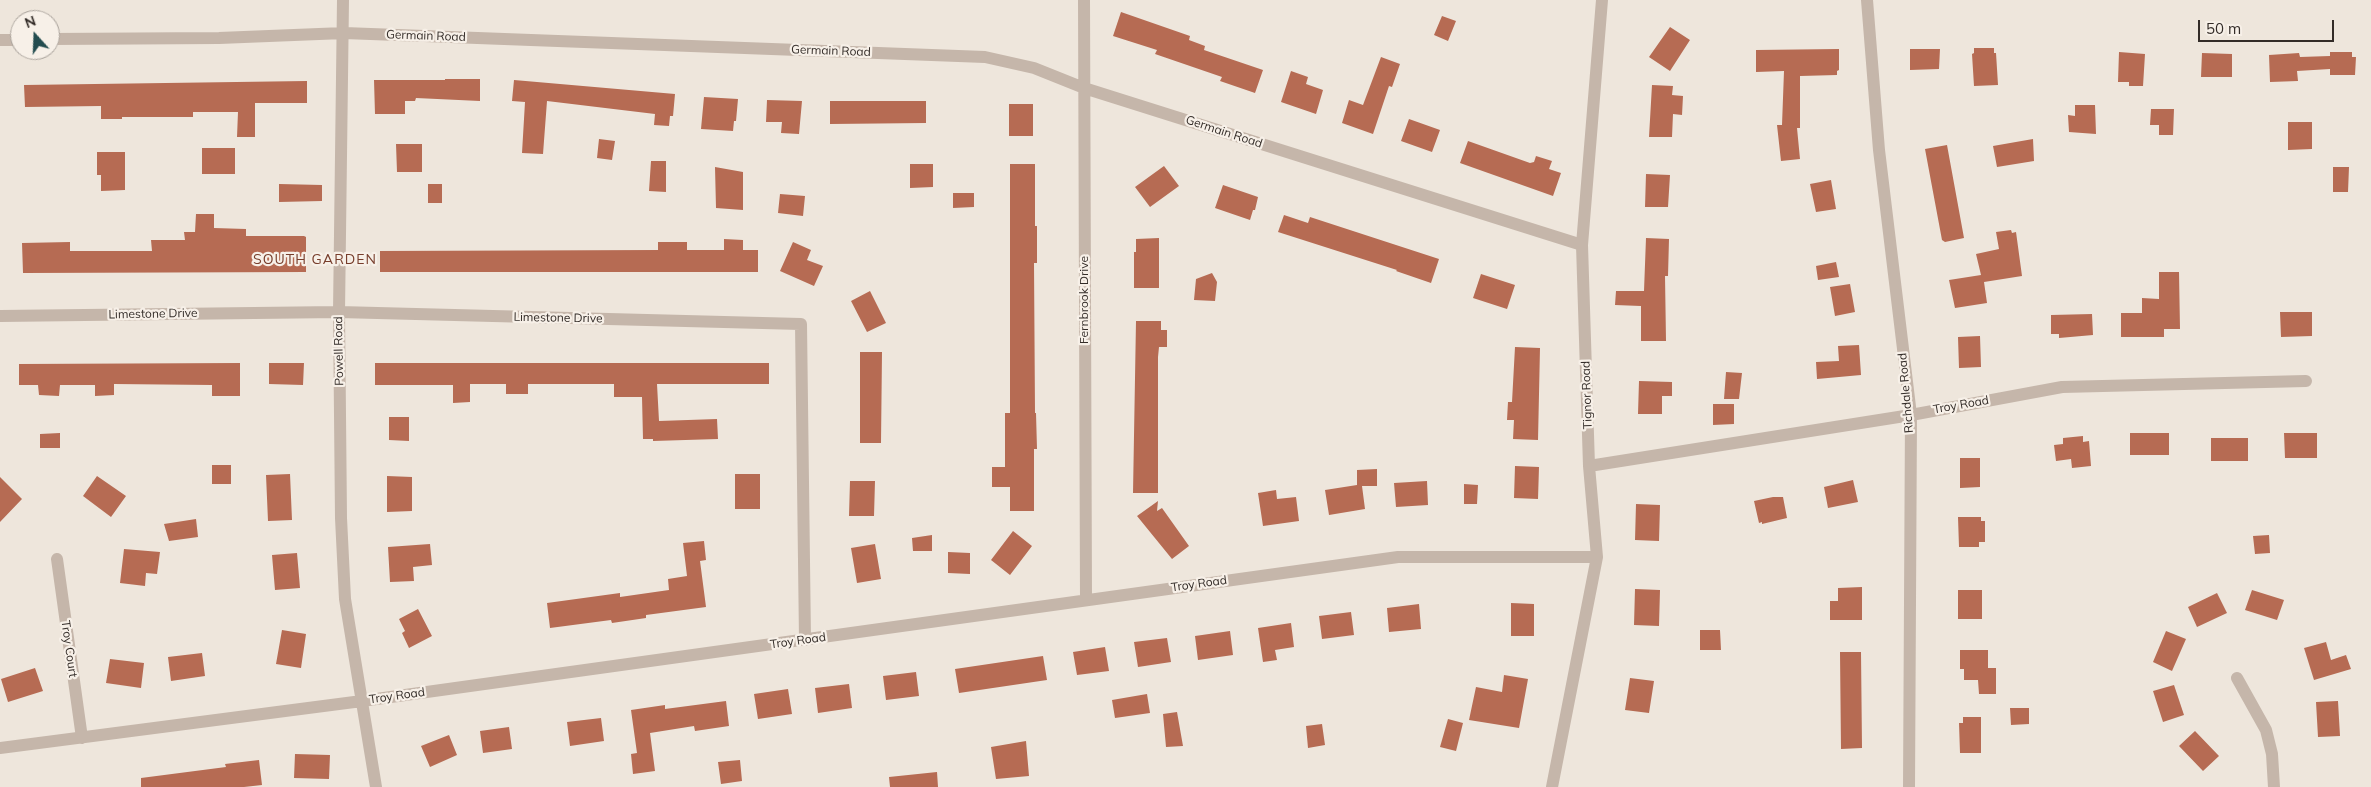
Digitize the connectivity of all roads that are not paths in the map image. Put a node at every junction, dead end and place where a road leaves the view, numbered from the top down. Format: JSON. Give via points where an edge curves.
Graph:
{"nodes":[{"id":1,"x":343,"y":0,"type":"edge"},
{"id":2,"x":1084,"y":0,"type":"edge"},
{"id":3,"x":1602,"y":0,"type":"edge"},
{"id":4,"x":1867,"y":0,"type":"edge"},
{"id":5,"x":344,"y":33,"type":"junction"},
{"id":6,"x":60,"y":39,"type":"edge"},
{"id":7,"x":1084,"y":88,"type":"junction"},
{"id":8,"x":1582,"y":245,"type":"junction"},
{"id":9,"x":339,"y":312,"type":"junction"},
{"id":10,"x":0,"y":316,"type":"edge"},
{"id":11,"x":2306,"y":381,"type":"dead end"},
{"id":12,"x":1910,"y":414,"type":"junction"},
{"id":13,"x":1588,"y":466,"type":"junction"},
{"id":14,"x":1597,"y":557,"type":"junction"},
{"id":15,"x":57,"y":559,"type":"dead end"},
{"id":16,"x":1086,"y":600,"type":"junction"},
{"id":17,"x":805,"y":640,"type":"junction"},
{"id":18,"x":2237,"y":678,"type":"dead end"},
{"id":19,"x":362,"y":701,"type":"junction"},
{"id":20,"x":82,"y":738,"type":"junction"},
{"id":21,"x":0,"y":748,"type":"edge"},
{"id":22,"x":376,"y":787,"type":"edge"},
{"id":23,"x":1552,"y":787,"type":"edge"},
{"id":24,"x":1910,"y":787,"type":"edge"},
{"id":25,"x":2274,"y":787,"type":"edge"}],
"edges":[{"from":1,"to":5,"type":"street","name":"Powell Road"},
{"from":2,"to":7,"type":"street","name":"Fernbrook Drive"},
{"from":3,"to":8,"type":"street","name":"Tignor Road"},
{"from":4,"to":12,"type":"street","name":"Richdale Road","via":[[1879,150]]},
{"from":5,"to":6,"type":"street","name":"Germain Road"},
{"from":5,"to":7,"type":"street","name":"Germain Road","via":[[985,57],[1034,68]]},
{"from":5,"to":9,"type":"street","name":"Powell Road"},
{"from":7,"to":8,"type":"street","name":"Germain Road"},
{"from":7,"to":16,"type":"street","name":"Fernbrook Drive"},
{"from":8,"to":13,"type":"street","name":"Tignor Road"},
{"from":9,"to":10,"type":"street","name":"Limestone Drive"},
{"from":9,"to":17,"type":"street","name":"Limestone Drive","via":[[801,324]]},
{"from":9,"to":19,"type":"street","name":"Powell Road","via":[[345,599]]},
{"from":11,"to":12,"type":"street","name":"Troy Road","via":[[2062,387]]},
{"from":12,"to":13,"type":"street","name":"Troy Road"},
{"from":12,"to":24,"type":"street","name":"Richdale Road"},
{"from":13,"to":14,"type":"street","name":"Tignor Road"},
{"from":14,"to":16,"type":"street","name":"Troy Road","via":[[1398,557]]},
{"from":14,"to":23,"type":"street","name":"Tignor Road"},
{"from":15,"to":20,"type":"street","name":"Troy Court"},
{"from":16,"to":17,"type":"street","name":"Troy Road"},
{"from":17,"to":19,"type":"street","name":"Troy Road"},
{"from":18,"to":25,"type":"street","via":[[2266,730],[2272,754]]},
{"from":19,"to":20,"type":"street","name":"Troy Road"},
{"from":19,"to":22,"type":"street","name":"Powell Road"},
{"from":20,"to":21,"type":"street","name":"Troy Road"}]}
